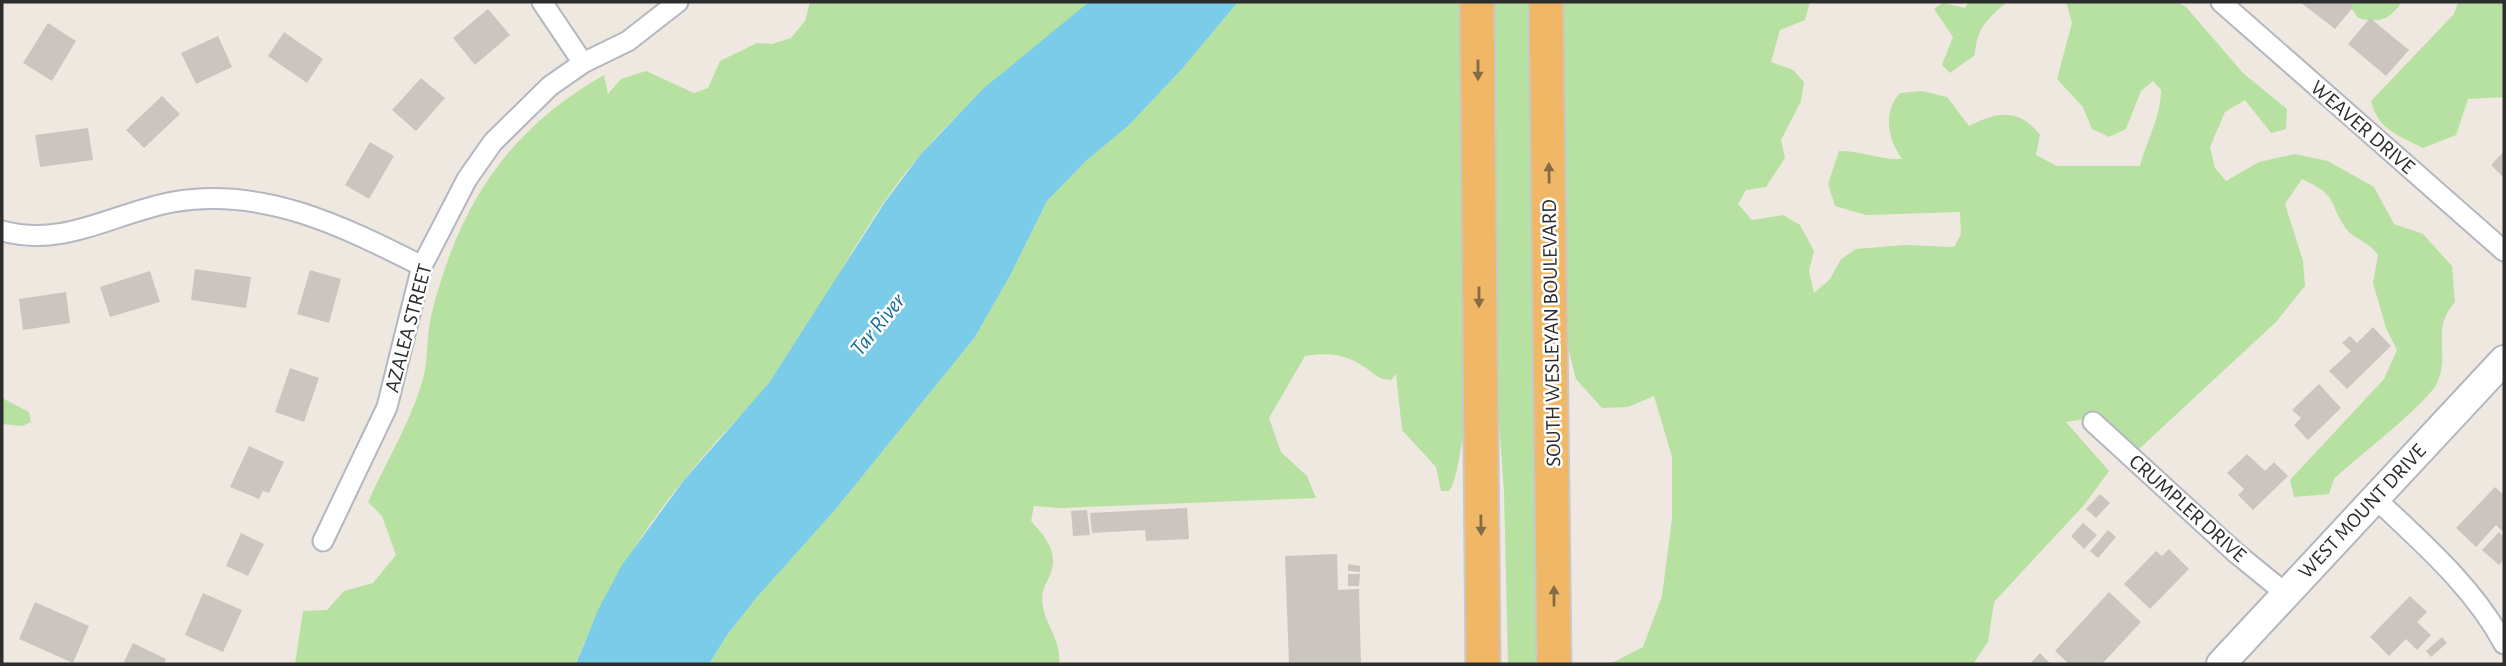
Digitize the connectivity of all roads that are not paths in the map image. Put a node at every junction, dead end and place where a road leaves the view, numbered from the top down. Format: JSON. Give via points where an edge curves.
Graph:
{"nodes":[{"id":1,"x":542,"y":2,"type":"edge"},
{"id":2,"x":678,"y":2,"type":"edge"},
{"id":3,"x":1477,"y":2,"type":"edge"},
{"id":4,"x":1546,"y":2,"type":"edge"},
{"id":5,"x":2221,"y":2,"type":"edge"},
{"id":6,"x":583,"y":63,"type":"junction"},
{"id":7,"x":2,"y":232,"type":"edge"},
{"id":8,"x":2504,"y":251,"type":"edge"},
{"id":9,"x":422,"y":266,"type":"junction"},
{"id":10,"x":2504,"y":360,"type":"edge"},
{"id":11,"x":2093,"y":422,"type":"dead end"},
{"id":12,"x":2374,"y":497,"type":"junction"},
{"id":13,"x":323,"y":541,"type":"dead end"},
{"id":14,"x":2285,"y":593,"type":"junction"},
{"id":15,"x":2504,"y":645,"type":"edge"},
{"id":16,"x":1483,"y":664,"type":"edge"},
{"id":17,"x":1554,"y":664,"type":"edge"},
{"id":18,"x":2221,"y":664,"type":"edge"}],
"edges":[{"from":1,"to":6,"type":"street"},
{"from":2,"to":6,"type":"street","name":"AZALEA STREET","via":[[628,41]]},
{"from":3,"to":16,"type":"highway","one_way":true},
{"from":17,"to":4,"type":"highway","name":"SOUTH WESLEYAN BOULEVARD","one_way":true},
{"from":5,"to":8,"type":"street","name":"WEAVER DRIVE"},
{"from":6,"to":9,"type":"street","name":"AZALEA STREET","via":[[550,86],[493,142],[444,218]]},
{"from":7,"to":9,"type":"street","via":[[68,235],[172,202],[242,200],[320,217]]},
{"from":9,"to":13,"type":"street","name":"AZALEA STREET","via":[[387,407]]},
{"from":10,"to":12,"type":"main road","name":"WEST MOUNT DRIVE"},
{"from":11,"to":14,"type":"street","name":"CRUMPLER DRIVE"},
{"from":12,"to":14,"type":"main road","name":"WEST MOUNT DRIVE"},
{"from":12,"to":15,"type":"street","via":[[2488,615]]},
{"from":14,"to":18,"type":"main road","name":"WEST MOUNT DRIVE"}]}
